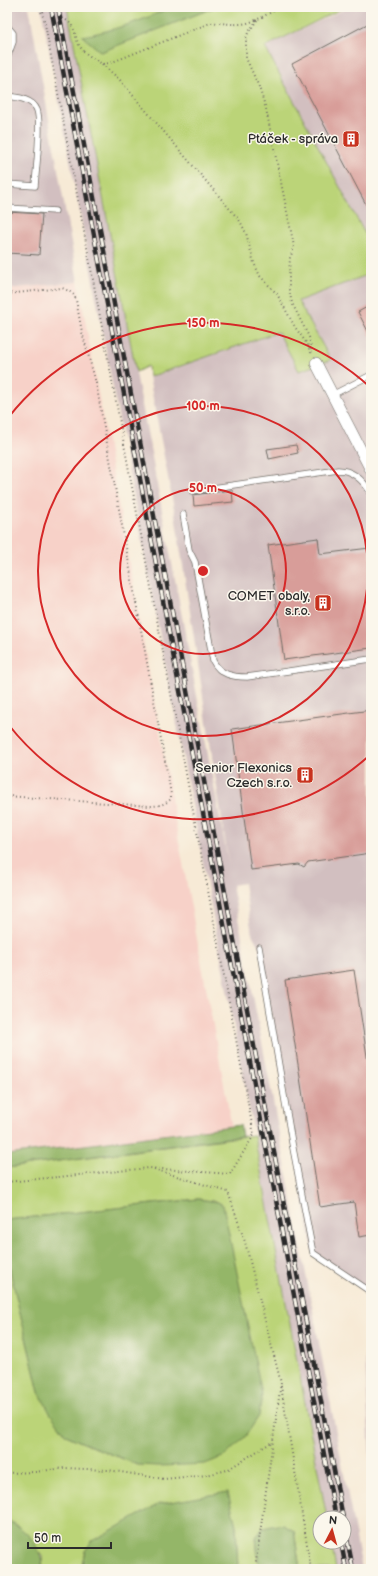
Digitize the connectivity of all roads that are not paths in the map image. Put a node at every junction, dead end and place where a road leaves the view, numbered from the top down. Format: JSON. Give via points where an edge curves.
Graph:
{"nodes":[{"id":1,"x":7,"y":26,"type":"edge"},
{"id":2,"x":7,"y":58,"type":"edge"},
{"id":3,"x":7,"y":96,"type":"edge"},
{"id":4,"x":7,"y":184,"type":"edge"},
{"id":5,"x":7,"y":208,"type":"edge"},
{"id":6,"x":55,"y":211,"type":"dead end"},
{"id":7,"x":316,"y":363,"type":"road end"},
{"id":8,"x":371,"y":375,"type":"edge"},
{"id":9,"x":332,"y":395,"type":"junction"},
{"id":10,"x":371,"y":470,"type":"edge"},
{"id":11,"x":192,"y":491,"type":"dead end"},
{"id":12,"x":371,"y":493,"type":"edge"},
{"id":13,"x":182,"y":514,"type":"dead end"},
{"id":14,"x":371,"y":659,"type":"edge"},
{"id":15,"x":260,"y":947,"type":"dead end"},
{"id":16,"x":371,"y":1292,"type":"edge"}],
"edges":[{"from":1,"to":2,"type":"lane","via":[[13,33],[13,42]]},
{"from":3,"to":4,"type":"lane","via":[[27,100],[36,109],[39,122],[35,186]]},
{"from":5,"to":6,"type":"lane"},
{"from":7,"to":9,"type":"street"},
{"from":8,"to":9,"type":"lane"},
{"from":9,"to":10,"type":"street"},
{"from":11,"to":12,"type":"lane","via":[[338,470],[355,475]]},
{"from":13,"to":14,"type":"lane","via":[[189,550],[195,562],[213,661],[220,671],[247,677]]},
{"from":15,"to":16,"type":"lane","via":[[313,1253]]}]}
